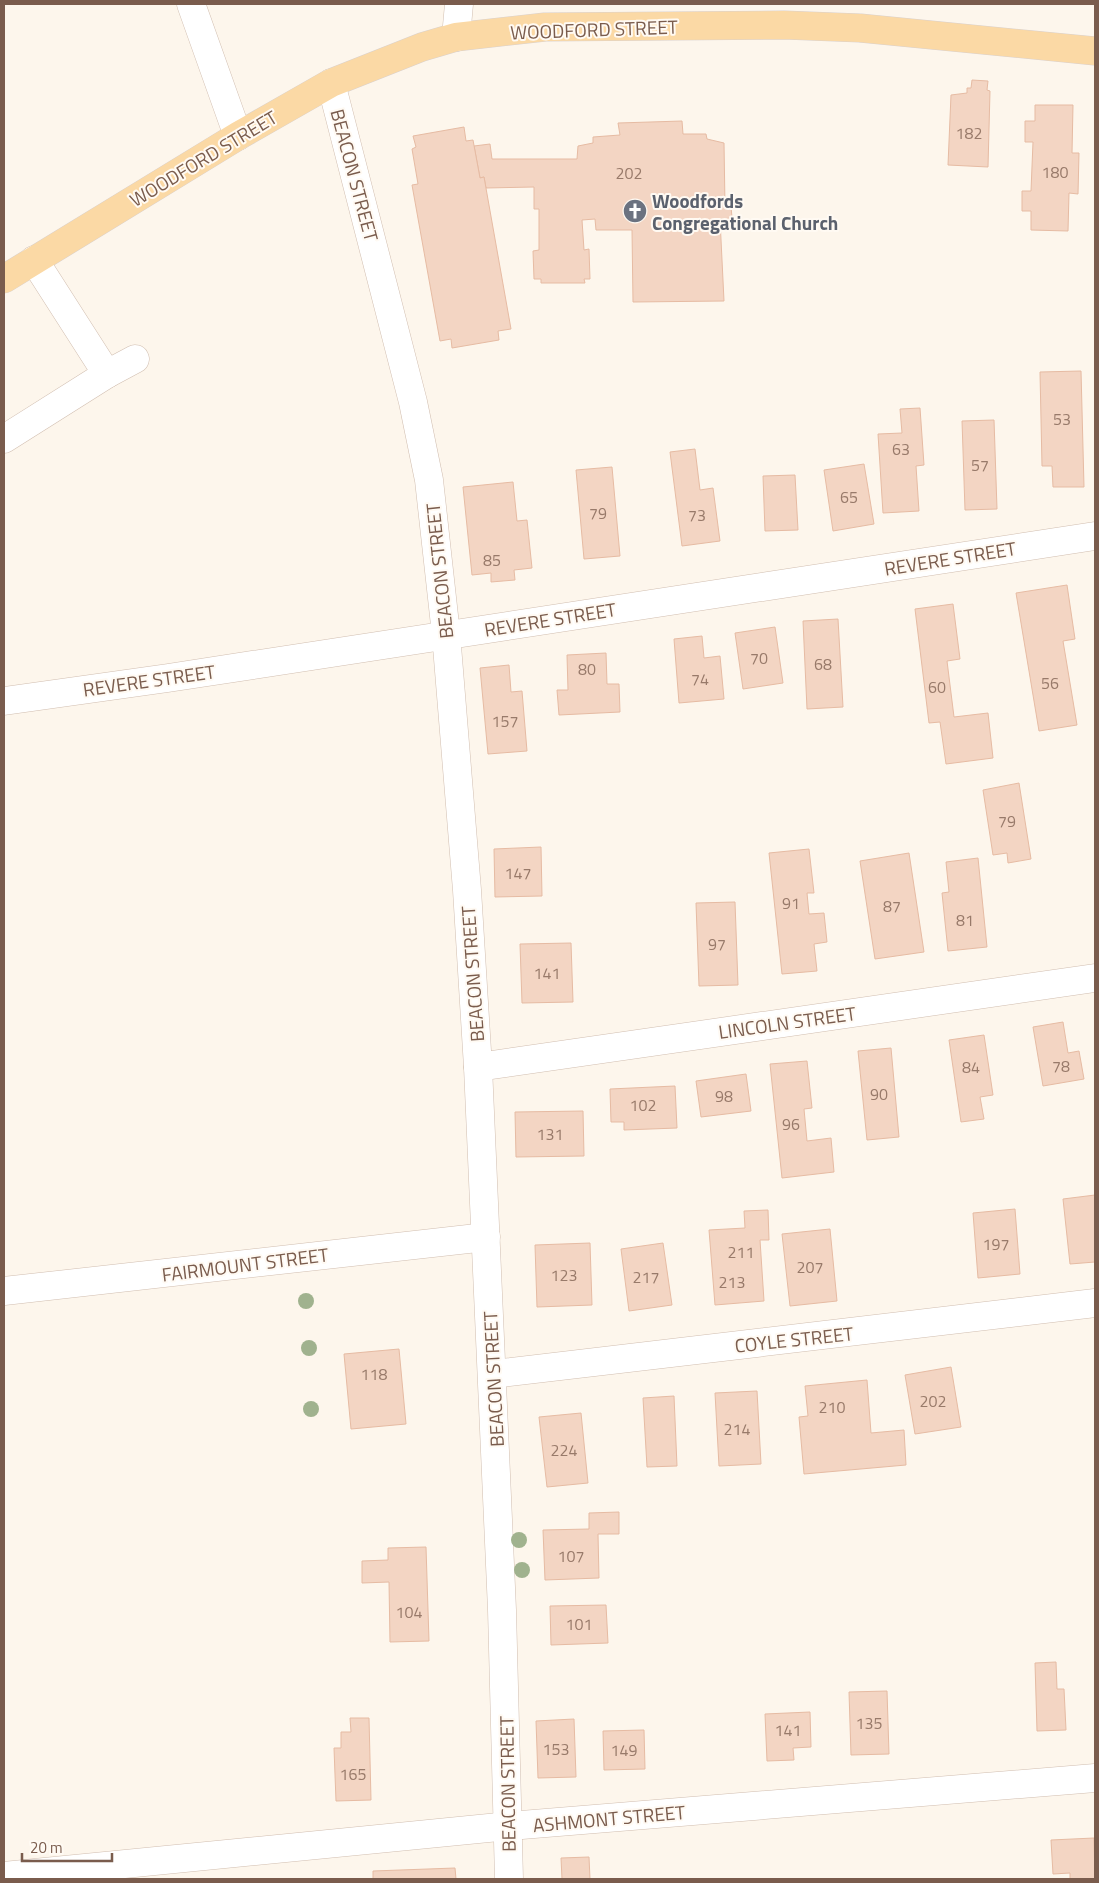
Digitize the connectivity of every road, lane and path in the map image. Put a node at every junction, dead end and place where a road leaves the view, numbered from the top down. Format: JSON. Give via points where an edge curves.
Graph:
{"nodes":[{"id":1,"x":191,"y":4,"type":"edge"},
{"id":2,"x":459,"y":4,"type":"edge"},
{"id":3,"x":456,"y":37,"type":"junction"},
{"id":4,"x":1095,"y":51,"type":"edge"},
{"id":5,"x":331,"y":83,"type":"junction"},
{"id":6,"x":238,"y":136,"type":"junction"},
{"id":7,"x":34,"y":260,"type":"junction"},
{"id":8,"x":4,"y":278,"type":"edge"},
{"id":9,"x":135,"y":359,"type":"dead end"},
{"id":10,"x":107,"y":374,"type":"junction"},
{"id":11,"x":4,"y":439,"type":"edge"},
{"id":12,"x":1095,"y":536,"type":"edge"},
{"id":13,"x":446,"y":634,"type":"junction"},
{"id":14,"x":4,"y":701,"type":"edge"},
{"id":15,"x":1095,"y":978,"type":"edge"},
{"id":16,"x":478,"y":1067,"type":"junction"},
{"id":17,"x":486,"y":1237,"type":"junction"},
{"id":18,"x":4,"y":1292,"type":"edge"},
{"id":19,"x":1095,"y":1303,"type":"edge"},
{"id":20,"x":493,"y":1374,"type":"junction"},
{"id":21,"x":1095,"y":1778,"type":"edge"},
{"id":22,"x":508,"y":1826,"type":"junction"},
{"id":23,"x":4,"y":1876,"type":"edge"},
{"id":24,"x":509,"y":1879,"type":"edge"}],
"edges":[{"from":1,"to":6,"type":"street"},
{"from":2,"to":3,"type":"street"},
{"from":3,"to":4,"type":"main road","name":"WOODFORD STREET","via":[[545,27],[784,25],[887,31]]},
{"from":3,"to":5,"type":"main road","name":"WOODFORD STREET"},
{"from":5,"to":6,"type":"main road","name":"WOODFORD STREET"},
{"from":5,"to":13,"type":"street","name":"BEACON STREET","via":[[414,402],[429,480]]},
{"from":6,"to":7,"type":"main road","name":"WOODFORD STREET"},
{"from":7,"to":8,"type":"main road","name":"WOODFORD STREET"},
{"from":7,"to":10,"type":"street"},
{"from":9,"to":10,"type":"street"},
{"from":10,"to":11,"type":"street"},
{"from":12,"to":13,"type":"street","name":"REVERE STREET"},
{"from":13,"to":14,"type":"street","name":"REVERE STREET"},
{"from":13,"to":16,"type":"street","name":"BEACON STREET"},
{"from":15,"to":16,"type":"street","name":"LINCOLN STREET"},
{"from":16,"to":17,"type":"street","name":"BEACON STREET"},
{"from":17,"to":18,"type":"street","name":"FAIRMOUNT STREET"},
{"from":17,"to":20,"type":"street","name":"BEACON STREET"},
{"from":19,"to":20,"type":"street","name":"COYLE STREET"},
{"from":20,"to":22,"type":"street","name":"BEACON STREET"},
{"from":21,"to":22,"type":"street","name":"ASHMONT STREET"},
{"from":22,"to":23,"type":"street","name":"ASHMONT STREET"},
{"from":22,"to":24,"type":"street","name":"BEACON STREET"}]}
